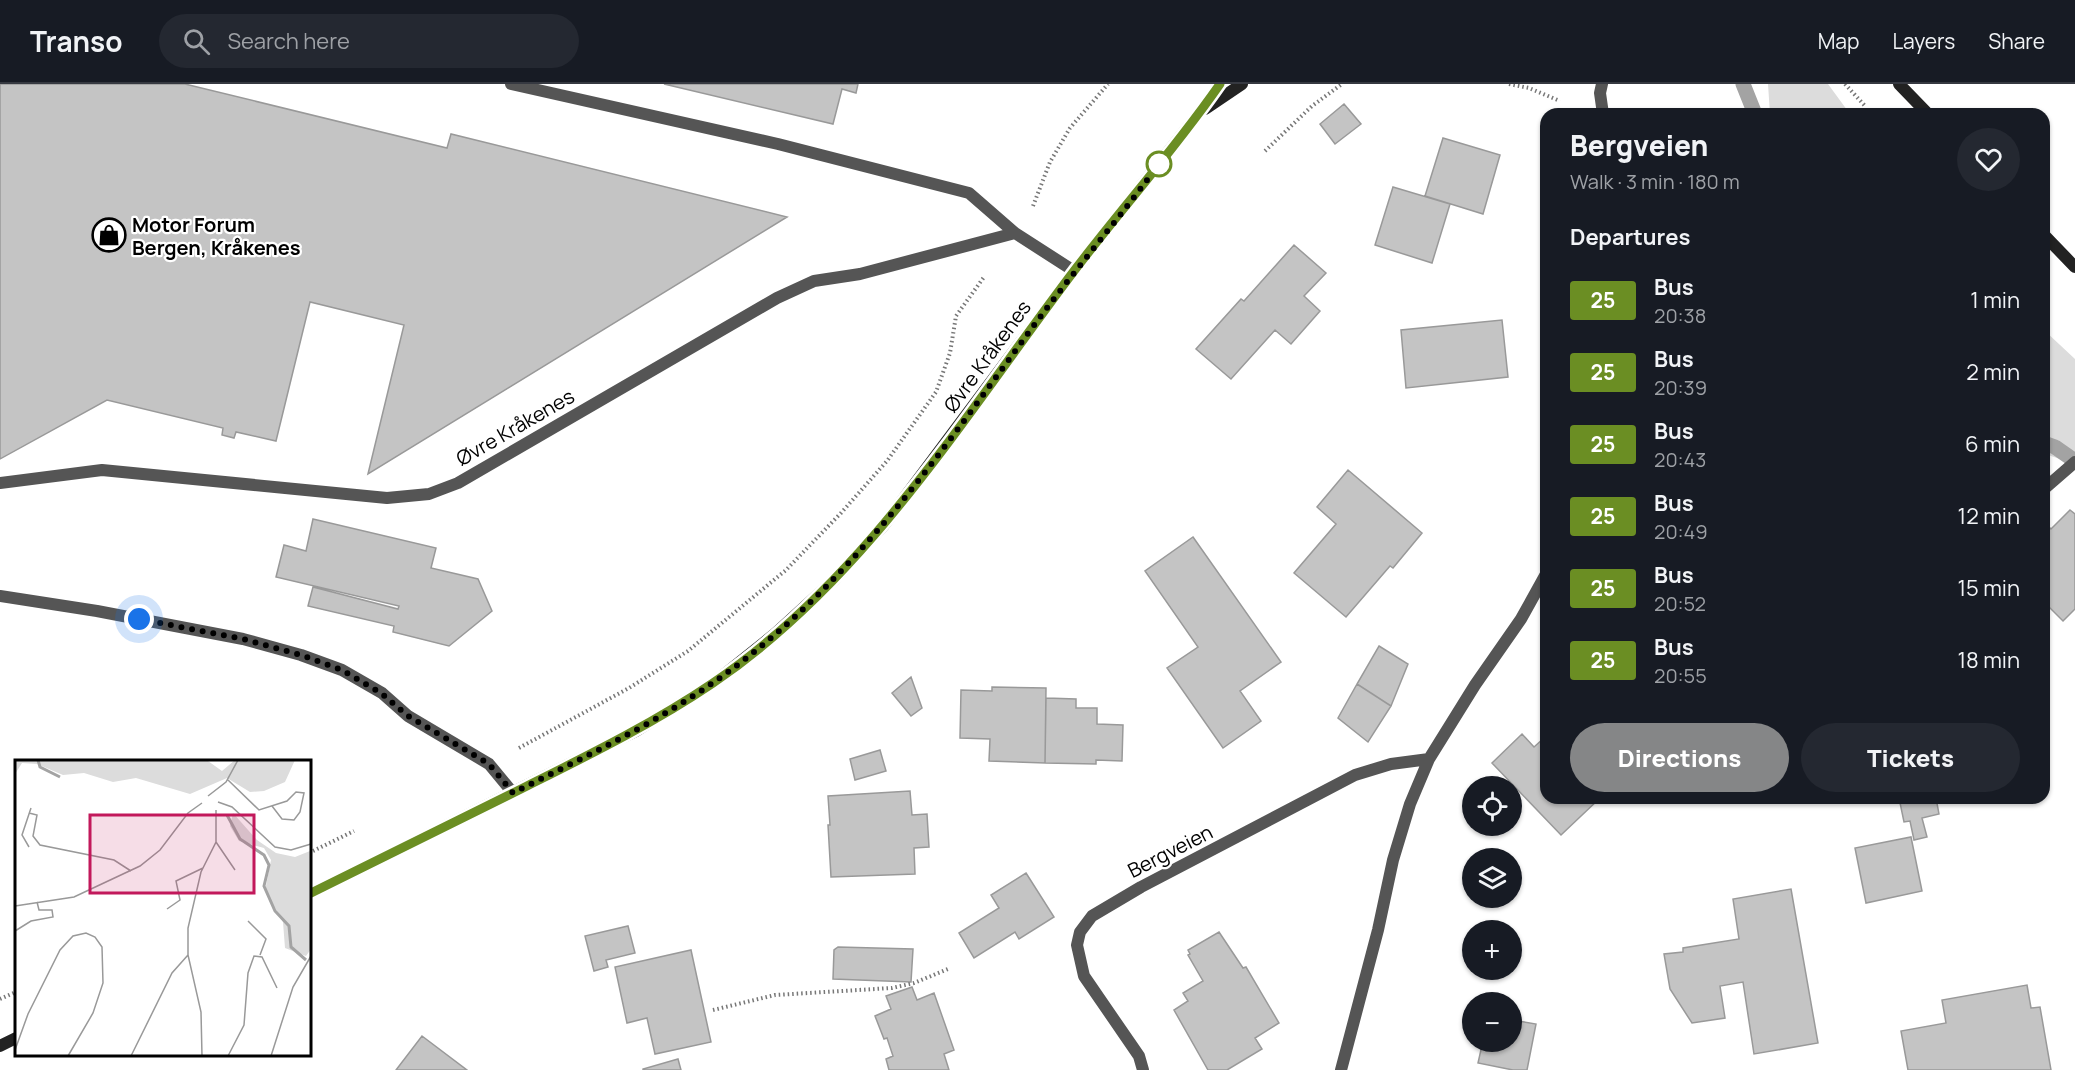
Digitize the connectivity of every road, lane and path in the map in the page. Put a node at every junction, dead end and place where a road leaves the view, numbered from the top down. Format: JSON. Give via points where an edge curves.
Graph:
{"nodes":[{"id":1,"x":511,"y":84,"type":"edge"},
{"id":2,"x":1108,"y":84,"type":"edge"},
{"id":3,"x":1220,"y":84,"type":"edge"},
{"id":4,"x":1242,"y":84,"type":"edge"},
{"id":5,"x":1342,"y":84,"type":"edge"},
{"id":6,"x":1509,"y":84,"type":"edge"},
{"id":7,"x":1589,"y":84,"type":"edge"},
{"id":8,"x":1845,"y":84,"type":"edge"},
{"id":9,"x":1899,"y":84,"type":"edge"},
{"id":10,"x":1601,"y":88,"type":"edge"},
{"id":11,"x":1560,"y":101,"type":"dead end"},
{"id":12,"x":1866,"y":107,"type":"dead end"},
{"id":13,"x":1603,"y":108,"type":"edge"},
{"id":14,"x":1922,"y":108,"type":"edge"},
{"id":15,"x":1199,"y":113,"type":"junction"},
{"id":16,"x":1265,"y":151,"type":"dead end"},
{"id":17,"x":1034,"y":204,"type":"dead end"},
{"id":18,"x":1015,"y":233,"type":"junction"},
{"id":19,"x":2050,"y":241,"type":"edge"},
{"id":20,"x":2075,"y":267,"type":"edge"},
{"id":21,"x":1074,"y":271,"type":"junction"},
{"id":22,"x":974,"y":291,"type":"dead end"},
{"id":23,"x":2075,"y":462,"type":"edge"},
{"id":24,"x":0,"y":483,"type":"edge"},
{"id":25,"x":2050,"y":484,"type":"edge"},
{"id":26,"x":1540,"y":585,"type":"edge"},
{"id":27,"x":0,"y":596,"type":"edge"},
{"id":28,"x":1429,"y":759,"type":"junction"},
{"id":29,"x":489,"y":764,"type":"junction"},
{"id":30,"x":513,"y":793,"type":"junction"},
{"id":31,"x":363,"y":827,"type":"dead end"},
{"id":32,"x":310,"y":853,"type":"edge"},
{"id":33,"x":310,"y":894,"type":"edge"},
{"id":34,"x":948,"y":969,"type":"dead end"},
{"id":35,"x":15,"y":992,"type":"edge"},
{"id":36,"x":0,"y":999,"type":"edge"},
{"id":37,"x":713,"y":1010,"type":"dead end"},
{"id":38,"x":15,"y":1038,"type":"edge"},
{"id":39,"x":0,"y":1046,"type":"edge"},
{"id":40,"x":1143,"y":1070,"type":"edge"},
{"id":41,"x":1341,"y":1070,"type":"edge"}],
"edges":[{"from":1,"to":18,"type":"street","via":[[778,144],[969,193]]},
{"from":2,"to":17,"type":"path","via":[[1070,129],[1050,162]]},
{"from":3,"to":15,"type":"main road","name":"Øvre Kråkenes"},
{"from":4,"to":15,"type":"main road","name":"Øvre Kråkenes"},
{"from":5,"to":16,"type":"path","via":[[1312,106]]},
{"from":6,"to":11,"type":"path"},
{"from":7,"to":10,"type":"street"},
{"from":8,"to":12,"type":"path"},
{"from":9,"to":14,"type":"main road"},
{"from":10,"to":13,"type":"street"},
{"from":15,"to":21,"type":"main road","name":"Øvre Kråkenes"},
{"from":18,"to":21,"type":"street"},
{"from":18,"to":24,"type":"street","name":"Øvre Kråkenes","via":[[860,274],[814,280],[458,483],[429,495],[387,498],[102,470]]},
{"from":19,"to":20,"type":"main road"},
{"from":21,"to":30,"type":"main road","name":"Øvre Kråkenes","via":[[884,525],[834,580],[776,633],[705,688],[636,731]]},
{"from":22,"to":29,"type":"path","via":[[956,316],[950,353],[936,392],[887,461],[786,570],[688,651]]},
{"from":23,"to":25,"type":"street"},
{"from":26,"to":28,"type":"street"},
{"from":27,"to":29,"type":"street","via":[[243,639],[301,655],[342,670],[381,693],[408,716]]},
{"from":28,"to":40,"type":"street","name":"Bergveien","via":[[1391,764],[1355,775],[1092,916],[1080,932],[1077,945],[1084,976],[1139,1056]]},
{"from":28,"to":41,"type":"street","via":[[1410,804],[1394,860]]},
{"from":29,"to":30,"type":"street"},
{"from":30,"to":33,"type":"main road","name":"Øvre Kråkenes"},
{"from":31,"to":32,"type":"path"},
{"from":34,"to":37,"type":"path","via":[[892,987],[775,995]]},
{"from":35,"to":36,"type":"path"},
{"from":38,"to":39,"type":"main road"}]}
